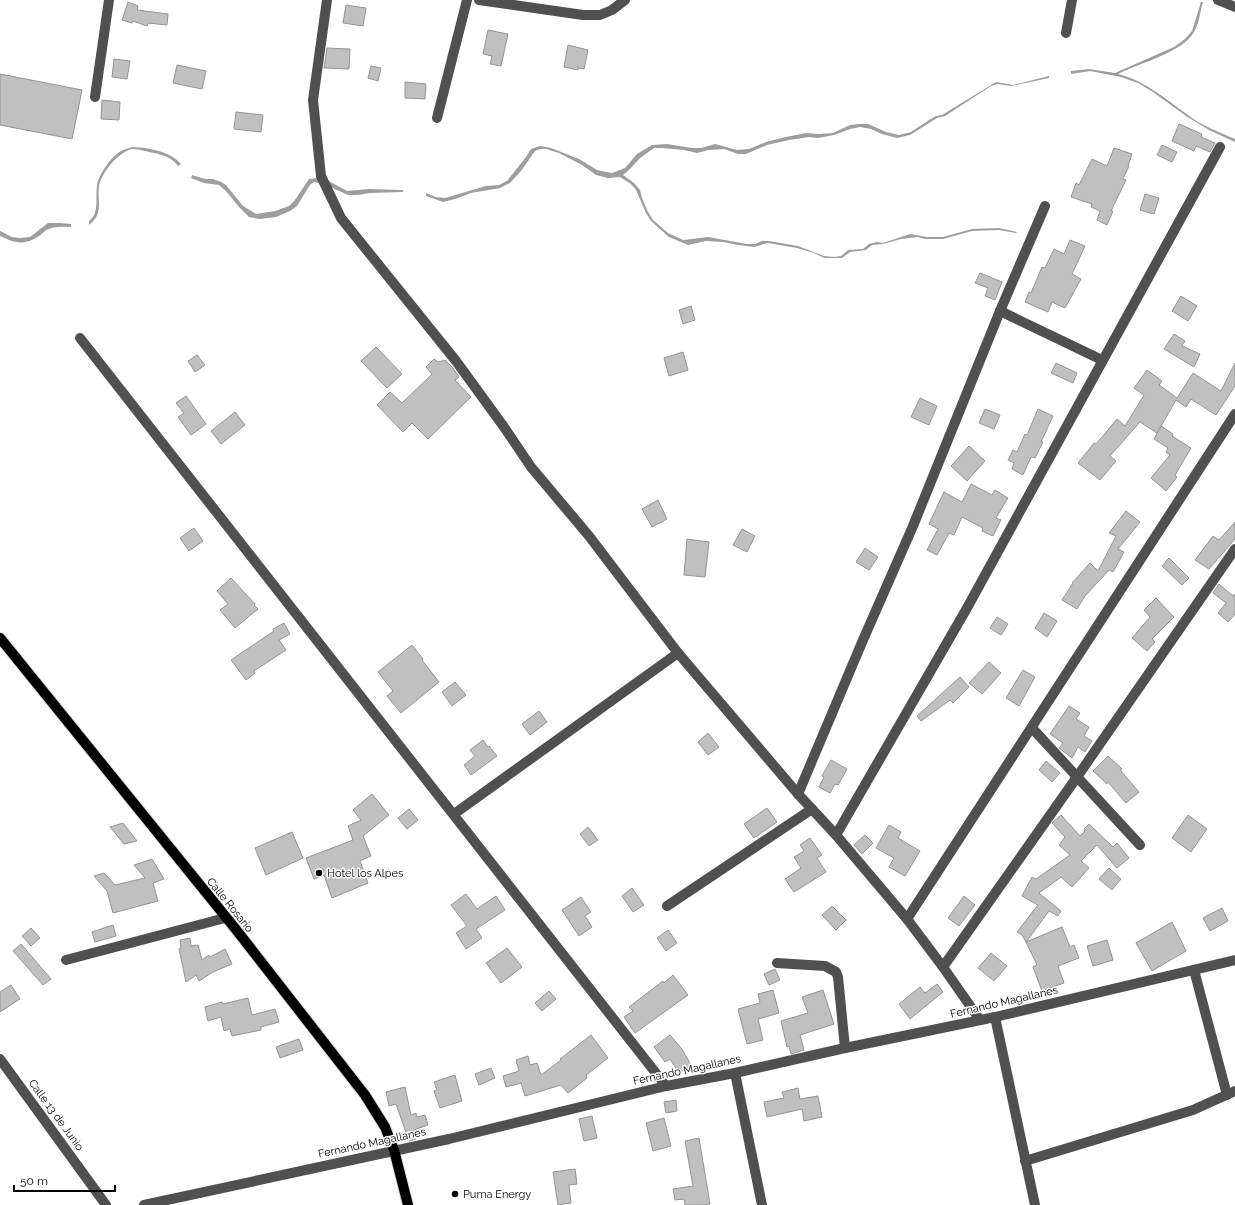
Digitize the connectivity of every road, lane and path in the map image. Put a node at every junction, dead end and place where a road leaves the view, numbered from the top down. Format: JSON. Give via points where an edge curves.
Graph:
{"nodes":[{"id":1,"x":109,"y":0,"type":"edge"},
{"id":2,"x":327,"y":0,"type":"edge"},
{"id":3,"x":467,"y":0,"type":"edge"},
{"id":4,"x":479,"y":0,"type":"edge"},
{"id":5,"x":623,"y":0,"type":"edge"},
{"id":6,"x":1072,"y":0,"type":"edge"},
{"id":7,"x":1218,"y":0,"type":"edge"},
{"id":8,"x":1235,"y":7,"type":"edge"},
{"id":9,"x":1066,"y":33,"type":"dead end"},
{"id":10,"x":95,"y":97,"type":"dead end"},
{"id":11,"x":437,"y":118,"type":"dead end"},
{"id":12,"x":1220,"y":147,"type":"dead end"},
{"id":13,"x":1045,"y":206,"type":"dead end"},
{"id":14,"x":1000,"y":311,"type":"junction"},
{"id":15,"x":80,"y":338,"type":"dead end"},
{"id":16,"x":1102,"y":360,"type":"junction"},
{"id":17,"x":1235,"y":414,"type":"edge"},
{"id":18,"x":1235,"y":549,"type":"edge"},
{"id":19,"x":0,"y":638,"type":"edge"},
{"id":20,"x":678,"y":653,"type":"junction"},
{"id":21,"x":1032,"y":728,"type":"junction"},
{"id":22,"x":1077,"y":777,"type":"junction"},
{"id":23,"x":798,"y":794,"type":"junction"},
{"id":24,"x":812,"y":809,"type":"junction"},
{"id":25,"x":454,"y":814,"type":"junction"},
{"id":26,"x":836,"y":835,"type":"junction"},
{"id":27,"x":1140,"y":846,"type":"dead end"},
{"id":28,"x":667,"y":906,"type":"dead end"},
{"id":29,"x":225,"y":918,"type":"junction"},
{"id":30,"x":907,"y":919,"type":"junction"},
{"id":31,"x":66,"y":960,"type":"dead end"},
{"id":32,"x":1235,"y":960,"type":"edge"},
{"id":33,"x":778,"y":963,"type":"dead end"},
{"id":34,"x":943,"y":967,"type":"junction"},
{"id":35,"x":1194,"y":970,"type":"junction"},
{"id":36,"x":995,"y":1017,"type":"junction"},
{"id":37,"x":980,"y":1020,"type":"junction"},
{"id":38,"x":845,"y":1048,"type":"junction"},
{"id":39,"x":0,"y":1059,"type":"edge"},
{"id":40,"x":735,"y":1073,"type":"junction"},
{"id":41,"x":666,"y":1086,"type":"junction"},
{"id":42,"x":1231,"y":1093,"type":"edge"},
{"id":43,"x":394,"y":1150,"type":"junction"},
{"id":44,"x":1026,"y":1161,"type":"junction"},
{"id":45,"x":106,"y":1205,"type":"edge"},
{"id":46,"x":144,"y":1205,"type":"edge"},
{"id":47,"x":408,"y":1205,"type":"edge"},
{"id":48,"x":762,"y":1205,"type":"edge"},
{"id":49,"x":1035,"y":1205,"type":"edge"}],
"edges":[{"from":1,"to":10,"type":"street"},
{"from":2,"to":20,"type":"street","via":[[313,100],[321,176],[341,218],[447,349],[531,467],[589,536]]},
{"from":3,"to":11,"type":"street"},
{"from":4,"to":5,"type":"street","via":[[583,15],[600,15],[612,10]]},
{"from":6,"to":9,"type":"street"},
{"from":7,"to":8,"type":"street"},
{"from":12,"to":16,"type":"street"},
{"from":13,"to":14,"type":"street"},
{"from":14,"to":16,"type":"street"},
{"from":14,"to":23,"type":"street","via":[[913,526]]},
{"from":15,"to":25,"type":"street"},
{"from":16,"to":26,"type":"street","via":[[967,608]]},
{"from":17,"to":21,"type":"street"},
{"from":18,"to":22,"type":"street"},
{"from":19,"to":29,"type":"main road","name":"Calle Rosario"},
{"from":20,"to":23,"type":"street"},
{"from":20,"to":25,"type":"street"},
{"from":21,"to":22,"type":"street"},
{"from":21,"to":30,"type":"street"},
{"from":22,"to":27,"type":"street"},
{"from":22,"to":34,"type":"street"},
{"from":23,"to":24,"type":"street"},
{"from":24,"to":26,"type":"street"},
{"from":24,"to":28,"type":"street"},
{"from":25,"to":41,"type":"street"},
{"from":26,"to":30,"type":"street"},
{"from":29,"to":31,"type":"street"},
{"from":29,"to":43,"type":"main road","name":"Calle Rosario","via":[[365,1095],[385,1127]]},
{"from":30,"to":34,"type":"street"},
{"from":32,"to":35,"type":"street","name":"Fernando Magallanes"},
{"from":33,"to":38,"type":"street","via":[[825,966],[836,972]]},
{"from":34,"to":37,"type":"street"},
{"from":35,"to":36,"type":"street","name":"Fernando Magallanes"},
{"from":35,"to":42,"type":"street"},
{"from":36,"to":37,"type":"street","name":"Fernando Magallanes"},
{"from":36,"to":44,"type":"street"},
{"from":37,"to":38,"type":"street","name":"Fernando Magallanes"},
{"from":38,"to":40,"type":"street","name":"Fernando Magallanes"},
{"from":39,"to":45,"type":"street","name":"Calle 13 de Junio"},
{"from":40,"to":41,"type":"street","name":"Fernando Magallanes"},
{"from":40,"to":48,"type":"street"},
{"from":41,"to":43,"type":"street","name":"Fernando Magallanes"},
{"from":42,"to":44,"type":"street","via":[[1193,1110]]},
{"from":43,"to":46,"type":"street","name":"Fernando Magallanes"},
{"from":43,"to":47,"type":"main road","name":"Calle Rosario"},
{"from":44,"to":49,"type":"street"}]}
